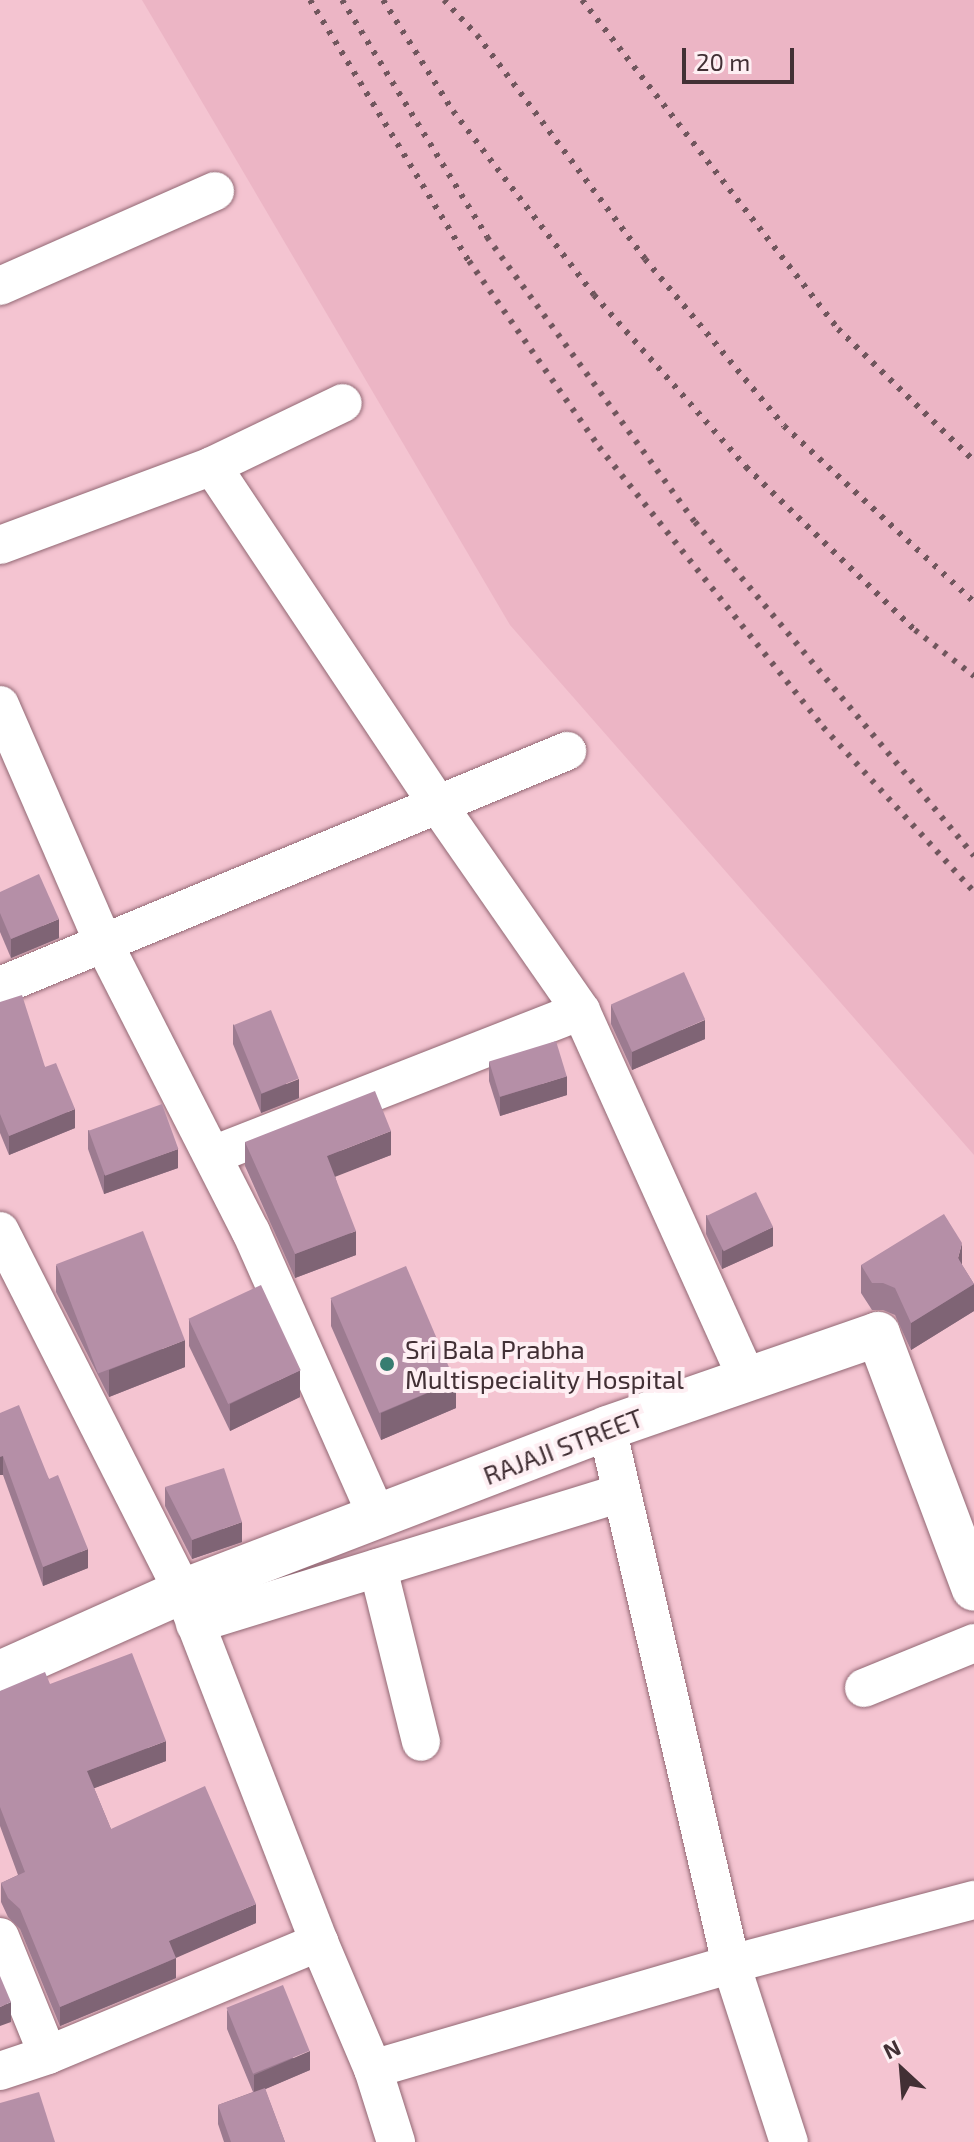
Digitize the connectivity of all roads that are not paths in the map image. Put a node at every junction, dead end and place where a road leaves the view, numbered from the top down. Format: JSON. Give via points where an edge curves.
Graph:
{"nodes":[{"id":1,"x":215,"y":191,"type":"dead end"},
{"id":2,"x":0,"y":286,"type":"edge"},
{"id":3,"x":343,"y":403,"type":"dead end"},
{"id":4,"x":212,"y":466,"type":"junction"},
{"id":5,"x":0,"y":545,"type":"edge"},
{"id":6,"x":0,"y":705,"type":"edge"},
{"id":7,"x":567,"y":751,"type":"dead end"},
{"id":8,"x":438,"y":805,"type":"junction"},
{"id":9,"x":104,"y":944,"type":"junction"},
{"id":10,"x":0,"y":986,"type":"edge"},
{"id":11,"x":581,"y":1011,"type":"junction"},
{"id":12,"x":213,"y":1155,"type":"junction"},
{"id":13,"x":0,"y":1231,"type":"edge"},
{"id":14,"x":746,"y":1377,"type":"junction"},
{"id":15,"x":607,"y":1428,"type":"junction"},
{"id":16,"x":621,"y":1493,"type":"junction"},
{"id":17,"x":377,"y":1517,"type":"junction"},
{"id":18,"x":378,"y":1568,"type":"junction"},
{"id":19,"x":974,"y":1589,"type":"edge"},
{"id":20,"x":189,"y":1608,"type":"junction"},
{"id":21,"x":974,"y":1643,"type":"edge"},
{"id":22,"x":0,"y":1673,"type":"edge"},
{"id":23,"x":864,"y":1688,"type":"dead end"},
{"id":24,"x":421,"y":1742,"type":"dead end"},
{"id":25,"x":974,"y":1900,"type":"edge"},
{"id":26,"x":0,"y":1937,"type":"edge"},
{"id":27,"x":319,"y":1942,"type":"junction"},
{"id":28,"x":731,"y":1964,"type":"junction"},
{"id":29,"x":48,"y":2055,"type":"junction"},
{"id":30,"x":373,"y":2069,"type":"junction"},
{"id":31,"x":0,"y":2071,"type":"edge"},
{"id":32,"x":396,"y":2142,"type":"edge"},
{"id":33,"x":789,"y":2142,"type":"edge"}],
"edges":[{"from":1,"to":2,"type":"street"},
{"from":3,"to":4,"type":"street"},
{"from":4,"to":5,"type":"street"},
{"from":4,"to":8,"type":"street"},
{"from":6,"to":9,"type":"street"},
{"from":7,"to":8,"type":"street"},
{"from":8,"to":9,"type":"street"},
{"from":8,"to":11,"type":"street"},
{"from":9,"to":10,"type":"street"},
{"from":9,"to":12,"type":"street"},
{"from":11,"to":12,"type":"street"},
{"from":11,"to":14,"type":"street"},
{"from":12,"to":17,"type":"street"},
{"from":13,"to":20,"type":"street"},
{"from":14,"to":15,"type":"street","name":"RAJAJI STREET"},
{"from":14,"to":19,"type":"street","name":"RAJAJI STREET","via":[[878,1334]]},
{"from":15,"to":16,"type":"street"},
{"from":15,"to":17,"type":"street","name":"RAJAJI STREET"},
{"from":16,"to":18,"type":"street"},
{"from":16,"to":28,"type":"street"},
{"from":17,"to":20,"type":"street","name":"RAJAJI STREET"},
{"from":18,"to":20,"type":"street"},
{"from":18,"to":24,"type":"street"},
{"from":20,"to":22,"type":"street","name":"RAJAJI STREET"},
{"from":20,"to":27,"type":"street"},
{"from":21,"to":23,"type":"street"},
{"from":25,"to":28,"type":"street"},
{"from":26,"to":29,"type":"street"},
{"from":27,"to":29,"type":"street"},
{"from":27,"to":30,"type":"street"},
{"from":28,"to":30,"type":"street"},
{"from":28,"to":33,"type":"street"},
{"from":29,"to":31,"type":"street"},
{"from":30,"to":32,"type":"street"}]}
